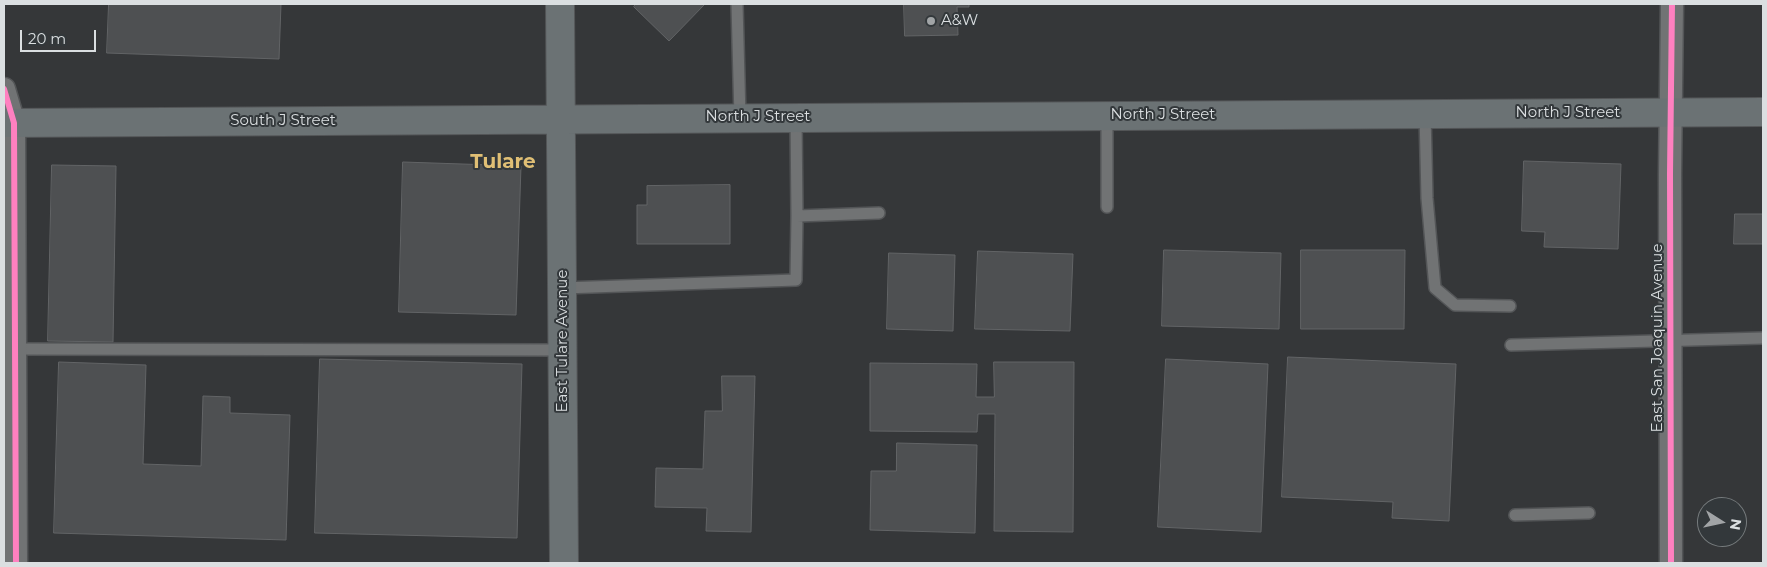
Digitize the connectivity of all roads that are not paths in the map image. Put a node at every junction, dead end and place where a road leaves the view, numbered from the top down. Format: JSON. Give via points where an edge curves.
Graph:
{"nodes":[{"id":1,"x":560,"y":4,"type":"edge"},
{"id":2,"x":737,"y":4,"type":"edge"},
{"id":3,"x":1672,"y":4,"type":"edge"},
{"id":4,"x":4,"y":89,"type":"edge"},
{"id":5,"x":1763,"y":112,"type":"edge"},
{"id":6,"x":1671,"y":113,"type":"junction"},
{"id":7,"x":1425,"y":114,"type":"junction"},
{"id":8,"x":1108,"y":115,"type":"junction"},
{"id":9,"x":796,"y":117,"type":"junction"},
{"id":10,"x":562,"y":118,"type":"junction"},
{"id":11,"x":740,"y":118,"type":"junction"},
{"id":12,"x":9,"y":123,"type":"edge"},
{"id":13,"x":1107,"y":207,"type":"dead end"},
{"id":14,"x":879,"y":213,"type":"dead end"},
{"id":15,"x":797,"y":216,"type":"junction"},
{"id":16,"x":563,"y":288,"type":"junction"},
{"id":17,"x":1510,"y":306,"type":"dead end"},
{"id":18,"x":1763,"y":338,"type":"edge"},
{"id":19,"x":1671,"y":340,"type":"junction"},
{"id":20,"x":1511,"y":345,"type":"dead end"},
{"id":21,"x":9,"y":349,"type":"edge"},
{"id":22,"x":563,"y":350,"type":"junction"},
{"id":23,"x":1589,"y":512,"type":"dead end"},
{"id":24,"x":1515,"y":515,"type":"dead end"},
{"id":25,"x":16,"y":563,"type":"edge"},
{"id":26,"x":564,"y":563,"type":"edge"},
{"id":27,"x":1671,"y":563,"type":"edge"}],
"edges":[{"from":1,"to":10,"type":"main road","name":"East Tulare Avenue"},
{"from":2,"to":11,"type":"lane"},
{"from":3,"to":6,"type":"street","name":"East San Joaquin Avenue"},
{"from":4,"to":12,"type":"street"},
{"from":5,"to":6,"type":"main road","name":"North J Street"},
{"from":6,"to":7,"type":"main road","name":"North J Street"},
{"from":6,"to":19,"type":"street","name":"East San Joaquin Avenue"},
{"from":7,"to":8,"type":"main road","name":"North J Street"},
{"from":7,"to":17,"type":"lane","via":[[1427,198],[1435,288],[1455,305]]},
{"from":8,"to":9,"type":"main road","name":"North J Street"},
{"from":8,"to":13,"type":"lane"},
{"from":9,"to":11,"type":"main road","name":"North J Street"},
{"from":9,"to":15,"type":"lane"},
{"from":10,"to":11,"type":"main road","name":"North J Street"},
{"from":10,"to":12,"type":"main road","name":"South J Street"},
{"from":10,"to":16,"type":"main road","name":"East Tulare Avenue"},
{"from":12,"to":21,"type":"street"},
{"from":14,"to":15,"type":"lane"},
{"from":15,"to":16,"type":"lane","via":[[796,280]]},
{"from":16,"to":22,"type":"main road","name":"East Tulare Avenue"},
{"from":18,"to":19,"type":"lane"},
{"from":19,"to":20,"type":"lane"},
{"from":19,"to":27,"type":"street","name":"East San Joaquin Avenue"},
{"from":21,"to":22,"type":"lane"},
{"from":21,"to":25,"type":"street"},
{"from":22,"to":26,"type":"main road","name":"East Tulare Avenue"},
{"from":23,"to":24,"type":"lane"}]}
